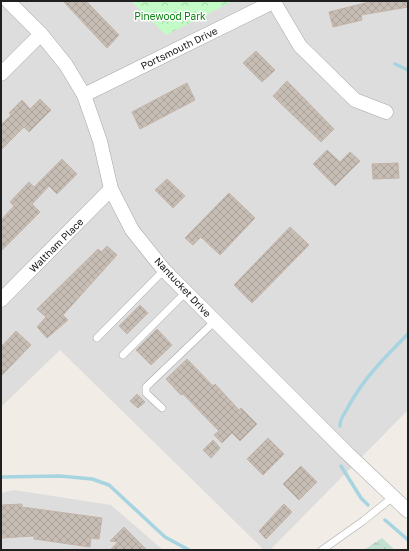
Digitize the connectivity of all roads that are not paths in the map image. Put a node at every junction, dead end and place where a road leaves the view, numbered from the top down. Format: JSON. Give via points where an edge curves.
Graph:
{"nodes":[{"id":1,"x":8,"y":1,"type":"edge"},
{"id":2,"x":274,"y":1,"type":"edge"},
{"id":3,"x":41,"y":34,"type":"junction"},
{"id":4,"x":1,"y":74,"type":"edge"},
{"id":5,"x":84,"y":96,"type":"junction"},
{"id":6,"x":386,"y":112,"type":"dead end"},
{"id":7,"x":111,"y":189,"type":"junction"},
{"id":8,"x":164,"y":270,"type":"junction"},
{"id":9,"x":186,"y":292,"type":"junction"},
{"id":10,"x":1,"y":300,"type":"edge"},
{"id":11,"x":215,"y":321,"type":"junction"},
{"id":12,"x":97,"y":338,"type":"dead end"},
{"id":13,"x":124,"y":355,"type":"dead end"},
{"id":14,"x":162,"y":408,"type":"dead end"},
{"id":15,"x":393,"y":497,"type":"junction"},
{"id":16,"x":408,"y":511,"type":"edge"},
{"id":17,"x":322,"y":550,"type":"edge"}],
"edges":[{"from":1,"to":3,"type":"street","name":"Nantucket Drive"},
{"from":2,"to":5,"type":"street","name":"Portsmouth Drive"},
{"from":2,"to":6,"type":"street","via":[[292,36],[355,100]]},
{"from":3,"to":4,"type":"street"},
{"from":3,"to":5,"type":"street","name":"Nantucket Drive","via":[[66,65]]},
{"from":5,"to":7,"type":"street","name":"Nantucket Drive","via":[[100,141]]},
{"from":7,"to":8,"type":"street","name":"Nantucket Drive","via":[[132,230]]},
{"from":7,"to":10,"type":"street","name":"Waltham Place"},
{"from":8,"to":9,"type":"street","name":"Nantucket Drive"},
{"from":8,"to":12,"type":"lane"},
{"from":9,"to":11,"type":"street","name":"Nantucket Drive"},
{"from":9,"to":13,"type":"lane"},
{"from":11,"to":14,"type":"lane","via":[[146,387],[146,394]]},
{"from":11,"to":15,"type":"street","name":"Nantucket Drive"},
{"from":15,"to":16,"type":"street","name":"Nantucket Drive"},
{"from":15,"to":17,"type":"lane"}]}
